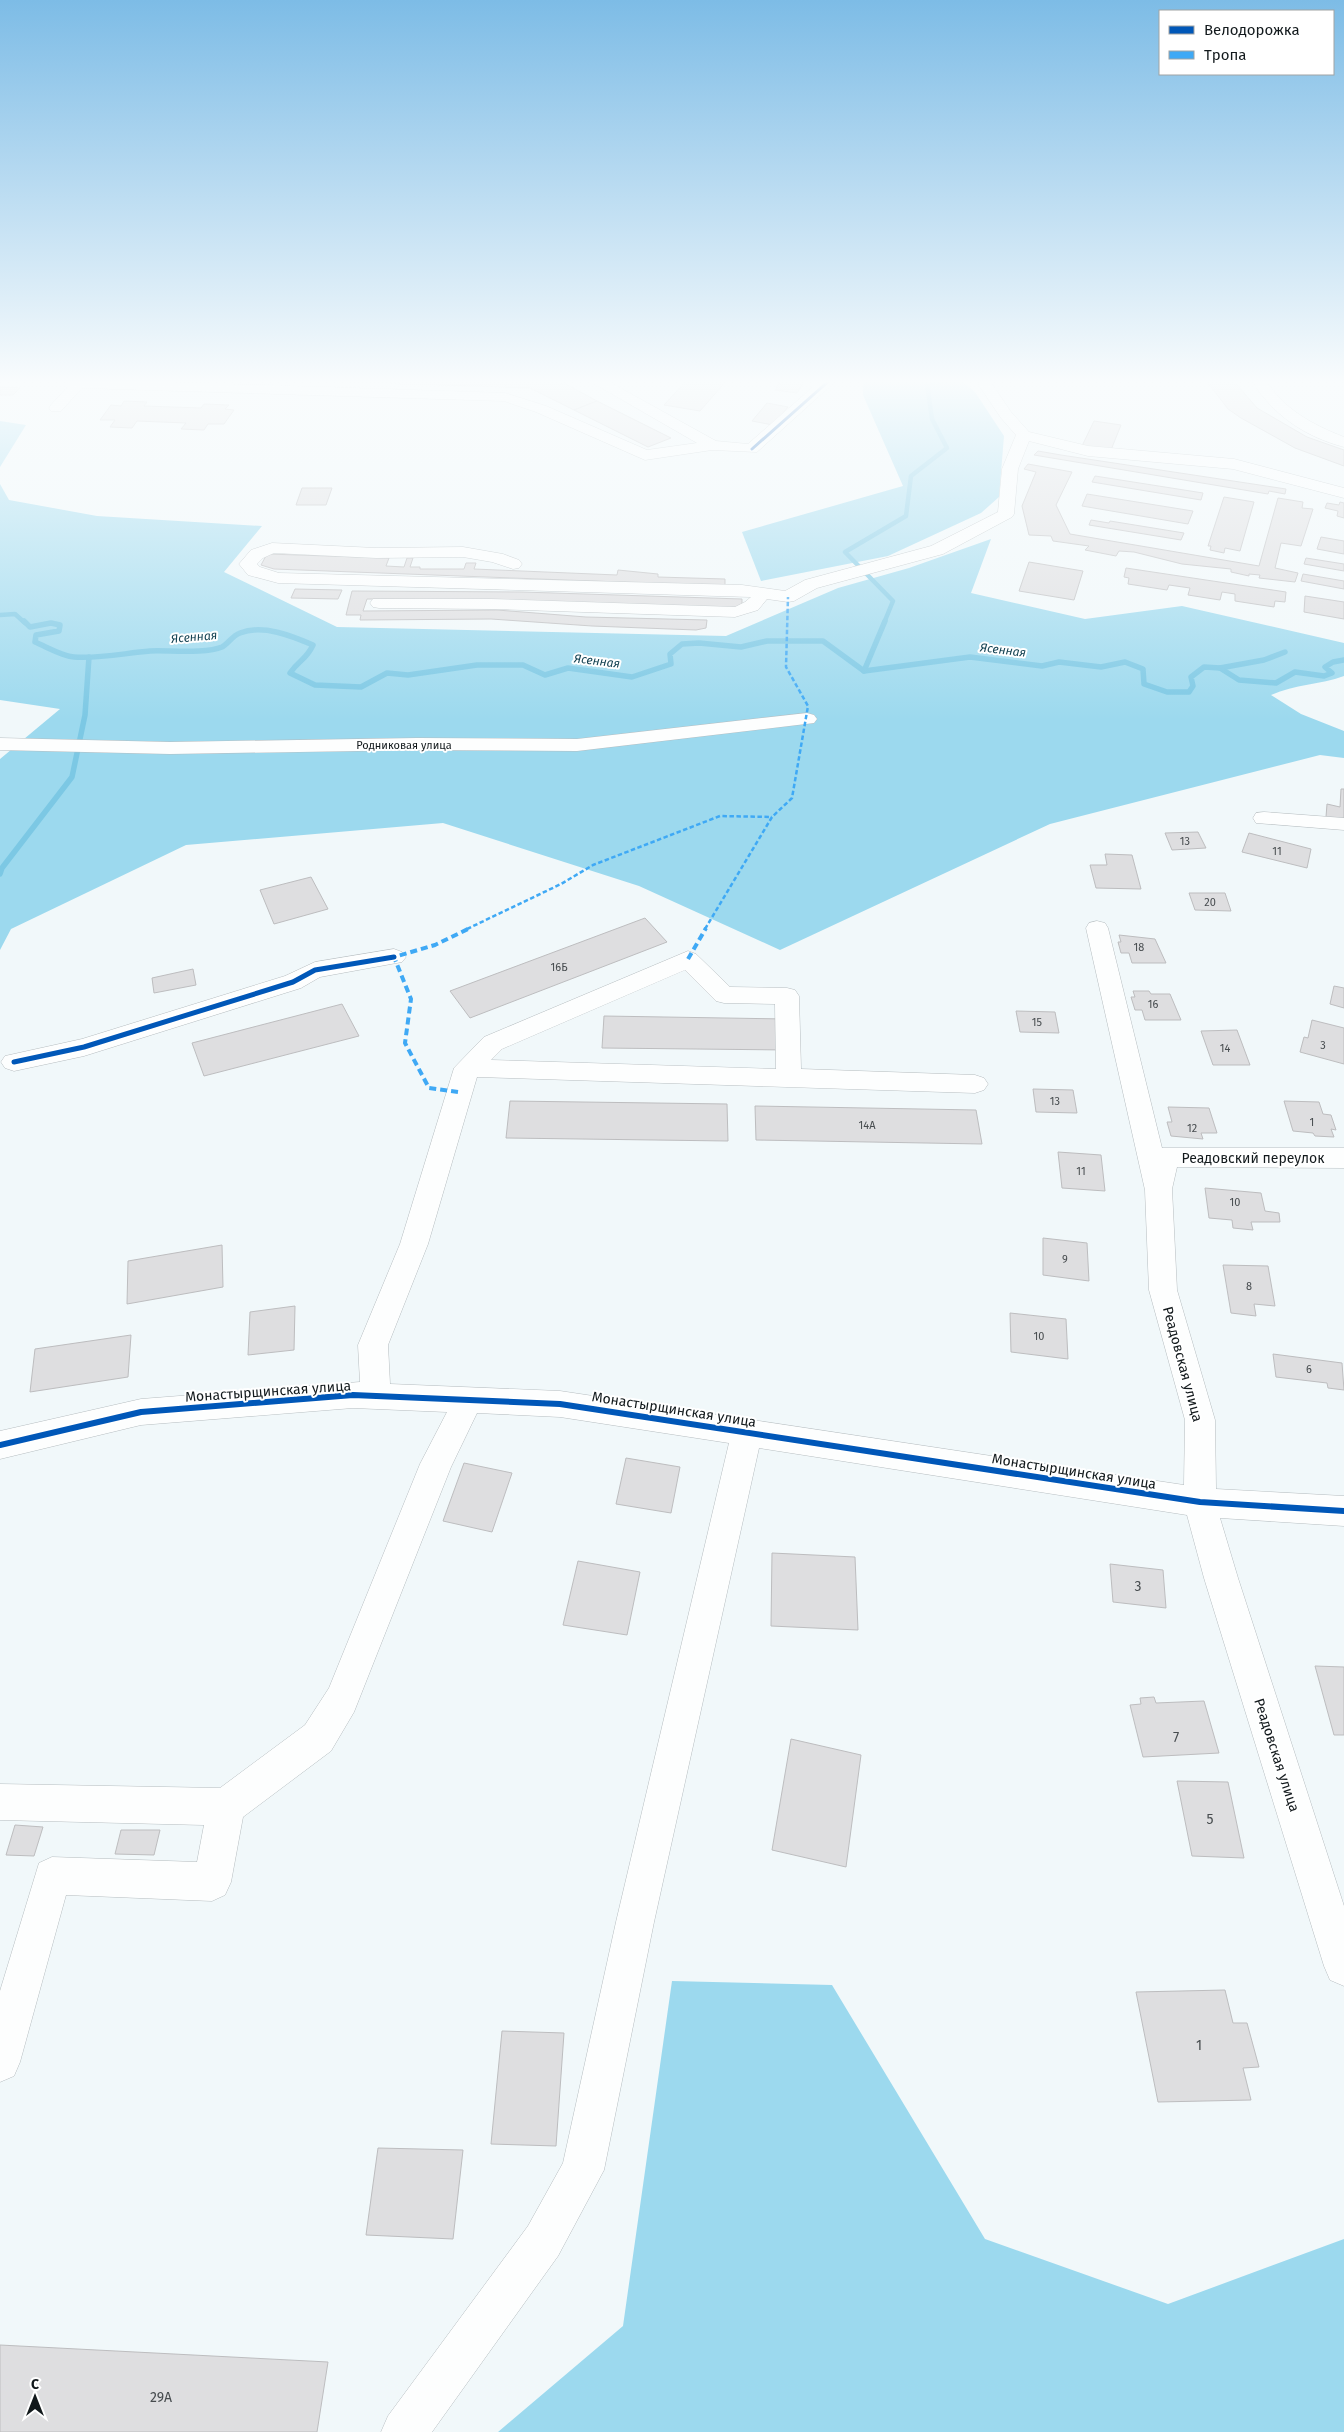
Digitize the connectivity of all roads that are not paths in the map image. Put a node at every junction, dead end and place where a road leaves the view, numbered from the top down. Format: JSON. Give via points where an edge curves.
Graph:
{"nodes":[{"id":1,"x":1008,"y":492,"type":"edge"},
{"id":2,"x":513,"y":564,"type":"dead end"},
{"id":3,"x":762,"y":593,"type":"junction"},
{"id":4,"x":379,"y":603,"type":"dead end"},
{"id":5,"x":807,"y":719,"type":"dead end"},
{"id":6,"x":0,"y":744,"type":"edge"},
{"id":7,"x":1264,"y":818,"type":"dead end"},
{"id":8,"x":1344,"y":824,"type":"edge"},
{"id":9,"x":1097,"y":928,"type":"dead end"},
{"id":10,"x":394,"y":956,"type":"dead end"},
{"id":11,"x":14,"y":1062,"type":"dead end"},
{"id":12,"x":467,"y":1068,"type":"junction"},
{"id":13,"x":789,"y":1077,"type":"junction"},
{"id":14,"x":975,"y":1084,"type":"dead end"},
{"id":15,"x":1344,"y":1158,"type":"edge"},
{"id":16,"x":1159,"y":1190,"type":"junction"},
{"id":17,"x":376,"y":1395,"type":"junction"},
{"id":18,"x":469,"y":1400,"type":"junction"},
{"id":19,"x":746,"y":1432,"type":"junction"},
{"id":20,"x":0,"y":1445,"type":"edge"},
{"id":21,"x":1200,"y":1502,"type":"junction"},
{"id":22,"x":1344,"y":1511,"type":"edge"},
{"id":23,"x":0,"y":1802,"type":"edge"},
{"id":24,"x":226,"y":1807,"type":"junction"},
{"id":25,"x":1344,"y":1966,"type":"edge"},
{"id":26,"x":0,"y":2062,"type":"edge"},
{"id":27,"x":404,"y":2432,"type":"edge"}],
"edges":[{"from":1,"to":3,"type":"street","via":[[1006,514],[937,550],[811,584],[788,597]]},
{"from":2,"to":3,"type":"street","via":[[498,556],[474,553],[376,554],[272,548],[257,554],[248,564],[254,571],[278,578],[732,589]]},
{"from":3,"to":4,"type":"street","via":[[758,603],[735,612]]},
{"from":5,"to":6,"type":"street","name":"Родниковая улица","via":[[577,745],[170,748]]},
{"from":7,"to":8,"type":"street"},
{"from":9,"to":16,"type":"street","name":"Реадовская улица"},
{"from":10,"to":11,"type":"street","via":[[315,970],[293,982],[84,1046]]},
{"from":12,"to":13,"type":"street"},
{"from":12,"to":13,"type":"street","via":[[493,1043],[688,959],[724,995],[787,996]]},
{"from":12,"to":17,"type":"street","via":[[414,1244],[373,1345]]},
{"from":13,"to":14,"type":"street"},
{"from":15,"to":16,"type":"street","name":"Реадовский переулок","via":[[1166,1157]]},
{"from":16,"to":21,"type":"street","name":"Реадовская улица","via":[[1163,1290],[1200,1420]]},
{"from":17,"to":18,"type":"street","name":"Монастырщинская улица"},
{"from":17,"to":20,"type":"street","name":"Монастырщинская улица","via":[[353,1394],[141,1412]]},
{"from":18,"to":19,"type":"street","name":"Монастырщинская улица","via":[[560,1404]]},
{"from":18,"to":24,"type":"street","via":[[436,1464],[342,1700],[318,1738]]},
{"from":19,"to":21,"type":"street","name":"Монастырщинская улица"},
{"from":19,"to":27,"type":"street","via":[[583,2170],[544,2241]]},
{"from":21,"to":22,"type":"street","name":"Монастырщинская улица"},
{"from":21,"to":25,"type":"street","name":"Реадовская улица"},
{"from":23,"to":24,"type":"street"},
{"from":24,"to":26,"type":"street","via":[[212,1882],[52,1876]]}]}
